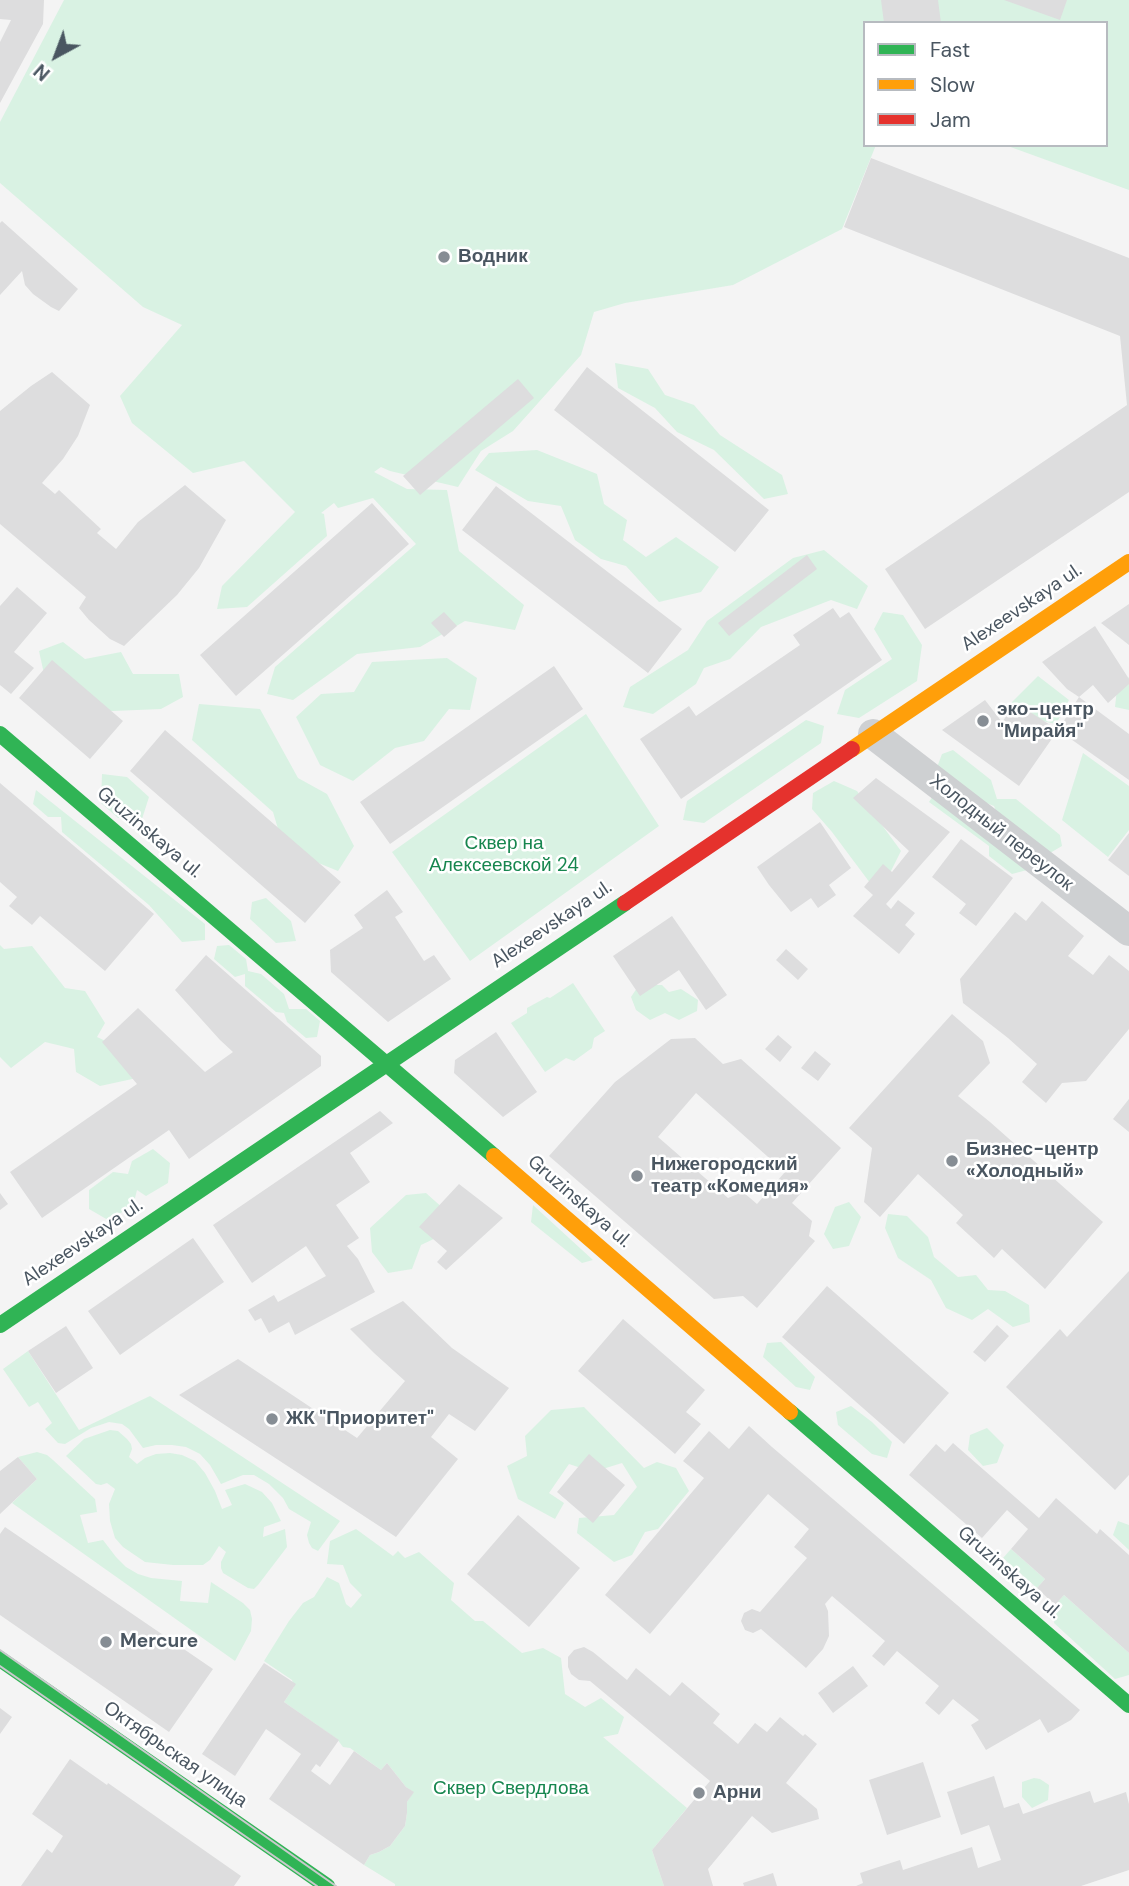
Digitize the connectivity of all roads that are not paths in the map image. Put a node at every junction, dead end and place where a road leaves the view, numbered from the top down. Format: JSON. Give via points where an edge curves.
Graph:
{"nodes":[{"id":1,"x":1129,"y":562,"type":"edge"},
{"id":2,"x":0,"y":734,"type":"edge"},
{"id":3,"x":873,"y":734,"type":"junction"},
{"id":4,"x":1129,"y":931,"type":"edge"},
{"id":5,"x":386,"y":1063,"type":"junction"},
{"id":6,"x":0,"y":1325,"type":"edge"},
{"id":7,"x":0,"y":1659,"type":"edge"},
{"id":8,"x":1129,"y":1704,"type":"edge"},
{"id":9,"x":327,"y":1886,"type":"edge"}],
"edges":[{"from":1,"to":3,"type":"street","name":"Alexeevskaya ul."},
{"from":2,"to":5,"type":"street","name":"Gruzinskaya ul."},
{"from":3,"to":4,"type":"street","name":"Холодный переулок"},
{"from":3,"to":5,"type":"street","name":"Alexeevskaya ul."},
{"from":5,"to":6,"type":"street","name":"Alexeevskaya ul."},
{"from":5,"to":8,"type":"street","name":"Gruzinskaya ul."},
{"from":7,"to":9,"type":"street","name":"Октябрьская улица"}]}
